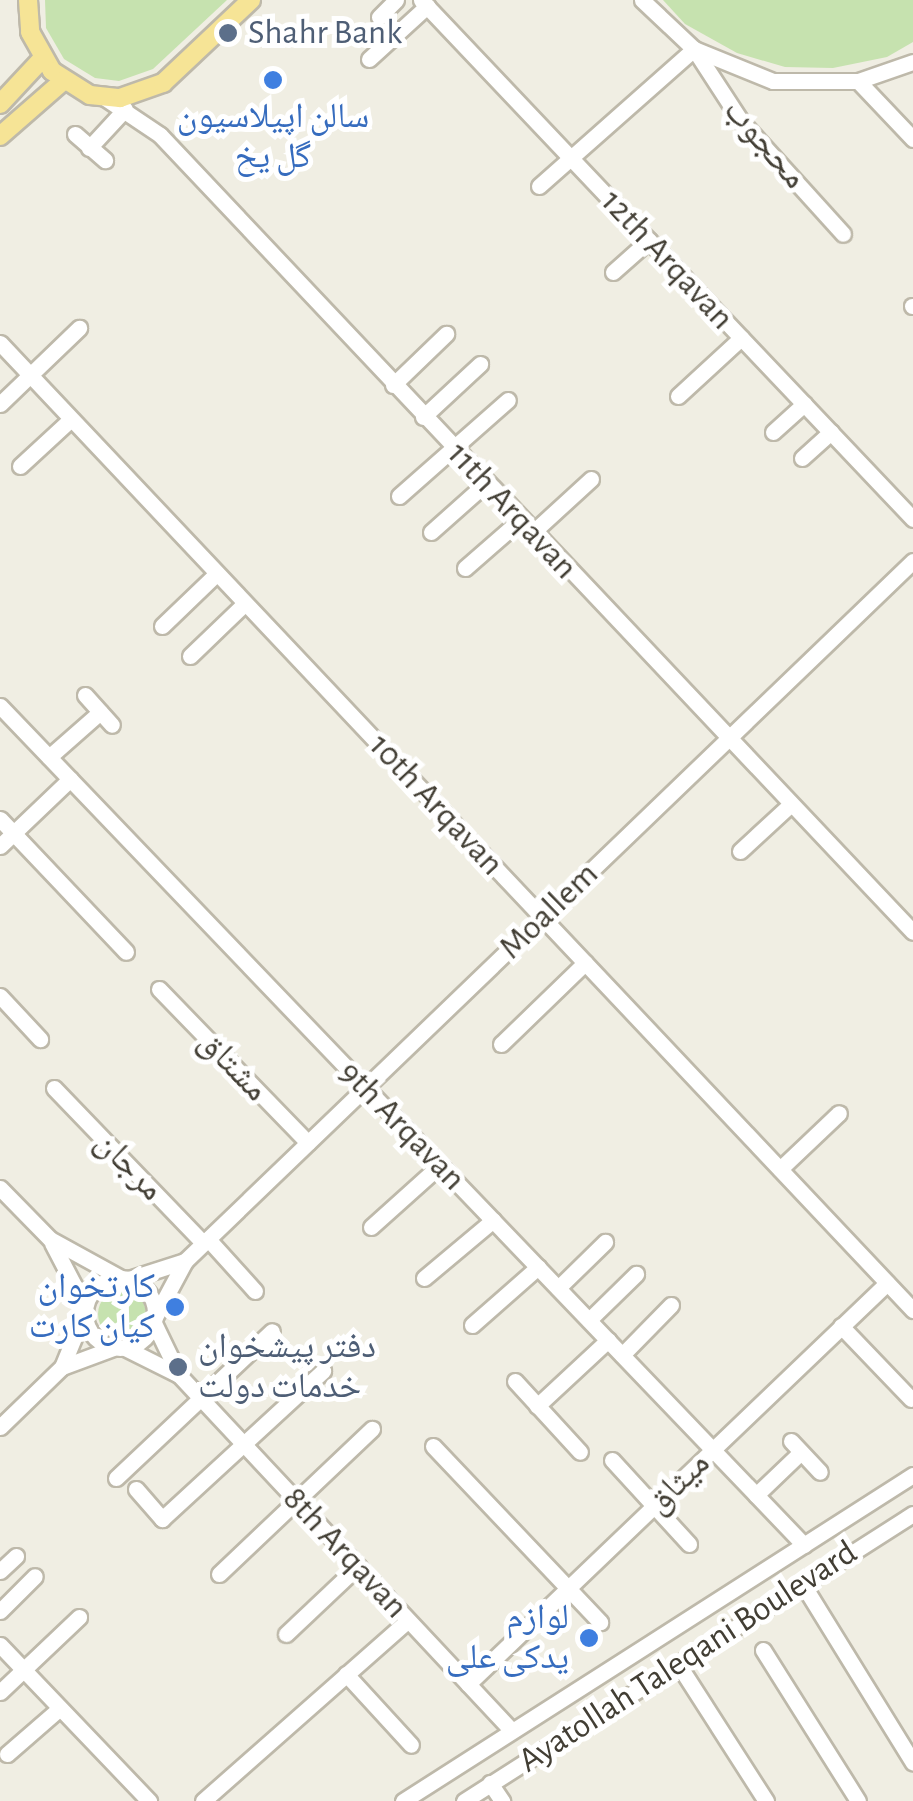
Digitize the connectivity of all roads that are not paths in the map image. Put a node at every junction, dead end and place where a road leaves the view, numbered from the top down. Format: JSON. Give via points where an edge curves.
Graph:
{"nodes":[{"id":1,"x":27,"y":0,"type":"edge"},
{"id":2,"x":251,"y":0,"type":"edge"},
{"id":3,"x":396,"y":0,"type":"edge"},
{"id":4,"x":642,"y":0,"type":"edge"},
{"id":5,"x":424,"y":3,"type":"edge"},
{"id":6,"x":379,"y":17,"type":"dead end"},
{"id":7,"x":694,"y":49,"type":"junction"},
{"id":8,"x":42,"y":60,"type":"junction"},
{"id":9,"x":370,"y":60,"type":"dead end"},
{"id":10,"x":913,"y":62,"type":"edge"},
{"id":11,"x":63,"y":81,"type":"junction"},
{"id":12,"x":858,"y":81,"type":"junction"},
{"id":13,"x":105,"y":98,"type":"junction"},
{"id":14,"x":0,"y":104,"type":"edge"},
{"id":15,"x":125,"y":109,"type":"junction"},
{"id":16,"x":75,"y":134,"type":"dead end"},
{"id":17,"x":0,"y":136,"type":"edge"},
{"id":18,"x":913,"y":139,"type":"edge"},
{"id":19,"x":89,"y":148,"type":"junction"},
{"id":20,"x":570,"y":158,"type":"junction"},
{"id":21,"x":105,"y":160,"type":"dead end"},
{"id":22,"x":539,"y":186,"type":"dead end"},
{"id":23,"x":843,"y":234,"type":"dead end"},
{"id":24,"x":649,"y":240,"type":"junction"},
{"id":25,"x":613,"y":272,"type":"dead end"},
{"id":26,"x":79,"y":328,"type":"dead end"},
{"id":27,"x":446,"y":334,"type":"dead end"},
{"id":28,"x":742,"y":338,"type":"junction"},
{"id":29,"x":0,"y":344,"type":"edge"},
{"id":30,"x":480,"y":364,"type":"dead end"},
{"id":31,"x":30,"y":375,"type":"junction"},
{"id":32,"x":393,"y":385,"type":"junction"},
{"id":33,"x":678,"y":396,"type":"dead end"},
{"id":34,"x":508,"y":400,"type":"dead end"},
{"id":35,"x":0,"y":404,"type":"edge"},
{"id":36,"x":804,"y":404,"type":"junction"},
{"id":37,"x":423,"y":417,"type":"junction"},
{"id":38,"x":72,"y":419,"type":"junction"},
{"id":39,"x":772,"y":432,"type":"dead end"},
{"id":40,"x":830,"y":432,"type":"junction"},
{"id":41,"x":452,"y":449,"type":"junction"},
{"id":42,"x":802,"y":458,"type":"dead end"},
{"id":43,"x":20,"y":466,"type":"dead end"},
{"id":44,"x":591,"y":479,"type":"dead end"},
{"id":45,"x":485,"y":484,"type":"junction"},
{"id":46,"x":400,"y":496,"type":"dead end"},
{"id":47,"x":913,"y":519,"type":"edge"},
{"id":48,"x":520,"y":520,"type":"junction"},
{"id":49,"x":432,"y":532,"type":"dead end"},
{"id":50,"x":532,"y":533,"type":"junction"},
{"id":51,"x":913,"y":561,"type":"edge"},
{"id":52,"x":465,"y":568,"type":"dead end"},
{"id":53,"x":217,"y":573,"type":"junction"},
{"id":54,"x":245,"y":603,"type":"junction"},
{"id":55,"x":162,"y":626,"type":"dead end"},
{"id":56,"x":190,"y":656,"type":"dead end"},
{"id":57,"x":84,"y":695,"type":"dead end"},
{"id":58,"x":0,"y":706,"type":"edge"},
{"id":59,"x":728,"y":739,"type":"junction"},
{"id":60,"x":49,"y":757,"type":"junction"},
{"id":61,"x":70,"y":779,"type":"junction"},
{"id":62,"x":791,"y":804,"type":"junction"},
{"id":63,"x":0,"y":820,"type":"edge"},
{"id":64,"x":13,"y":834,"type":"junction"},
{"id":65,"x":0,"y":846,"type":"edge"},
{"id":66,"x":740,"y":852,"type":"dead end"},
{"id":67,"x":542,"y":918,"type":"junction"},
{"id":68,"x":913,"y":932,"type":"edge"},
{"id":69,"x":126,"y":952,"type":"dead end"},
{"id":70,"x":586,"y":963,"type":"junction"},
{"id":71,"x":159,"y":989,"type":"dead end"},
{"id":72,"x":0,"y":996,"type":"edge"},
{"id":73,"x":40,"y":1038,"type":"dead end"},
{"id":74,"x":501,"y":1044,"type":"dead end"},
{"id":75,"x":54,"y":1088,"type":"dead end"},
{"id":76,"x":366,"y":1088,"type":"junction"},
{"id":77,"x":839,"y":1113,"type":"dead end"},
{"id":78,"x":308,"y":1143,"type":"junction"},
{"id":79,"x":440,"y":1165,"type":"junction"},
{"id":80,"x":780,"y":1169,"type":"junction"},
{"id":81,"x":0,"y":1188,"type":"edge"},
{"id":82,"x":493,"y":1220,"type":"junction"},
{"id":83,"x":371,"y":1227,"type":"dead end"},
{"id":84,"x":50,"y":1240,"type":"junction"},
{"id":85,"x":206,"y":1241,"type":"junction"},
{"id":86,"x":605,"y":1242,"type":"dead end"},
{"id":87,"x":184,"y":1261,"type":"junction"},
{"id":88,"x":538,"y":1267,"type":"junction"},
{"id":89,"x":636,"y":1274,"type":"dead end"},
{"id":90,"x":125,"y":1278,"type":"junction"},
{"id":91,"x":424,"y":1278,"type":"dead end"},
{"id":92,"x":887,"y":1282,"type":"junction"},
{"id":93,"x":558,"y":1288,"type":"junction"},
{"id":94,"x":256,"y":1291,"type":"dead end"},
{"id":95,"x":672,"y":1305,"type":"dead end"},
{"id":96,"x":85,"y":1310,"type":"junction"},
{"id":97,"x":913,"y":1310,"type":"edge"},
{"id":98,"x":154,"y":1320,"type":"junction"},
{"id":99,"x":589,"y":1320,"type":"junction"},
{"id":100,"x":472,"y":1326,"type":"dead end"},
{"id":101,"x":842,"y":1326,"type":"junction"},
{"id":102,"x":272,"y":1331,"type":"dead end"},
{"id":103,"x":608,"y":1340,"type":"junction"},
{"id":104,"x":120,"y":1348,"type":"junction"},
{"id":105,"x":622,"y":1355,"type":"junction"},
{"id":106,"x":62,"y":1367,"type":"junction"},
{"id":107,"x":324,"y":1371,"type":"dead end"},
{"id":108,"x":179,"y":1375,"type":"junction"},
{"id":109,"x":515,"y":1380,"type":"dead end"},
{"id":110,"x":201,"y":1399,"type":"junction"},
{"id":111,"x":911,"y":1399,"type":"edge"},
{"id":112,"x":537,"y":1406,"type":"junction"},
{"id":113,"x":0,"y":1427,"type":"edge"},
{"id":114,"x":372,"y":1429,"type":"dead end"},
{"id":115,"x":244,"y":1444,"type":"junction"},
{"id":116,"x":433,"y":1446,"type":"dead end"},
{"id":117,"x":713,"y":1450,"type":"junction"},
{"id":118,"x":580,"y":1452,"type":"dead end"},
{"id":119,"x":612,"y":1460,"type":"dead end"},
{"id":120,"x":820,"y":1472,"type":"dead end"},
{"id":121,"x":913,"y":1475,"type":"edge"},
{"id":122,"x":116,"y":1478,"type":"dead end"},
{"id":123,"x":136,"y":1489,"type":"dead end"},
{"id":124,"x":756,"y":1495,"type":"junction"},
{"id":125,"x":295,"y":1499,"type":"junction"},
{"id":126,"x":654,"y":1506,"type":"junction"},
{"id":127,"x":908,"y":1517,"type":"edge"},
{"id":128,"x":913,"y":1536,"type":"edge"},
{"id":129,"x":689,"y":1544,"type":"dead end"},
{"id":130,"x":804,"y":1546,"type":"junction"},
{"id":131,"x":16,"y":1556,"type":"dead end"},
{"id":132,"x":358,"y":1566,"type":"junction"},
{"id":133,"x":0,"y":1571,"type":"edge"},
{"id":134,"x":219,"y":1574,"type":"dead end"},
{"id":135,"x":36,"y":1576,"type":"dead end"},
{"id":136,"x":802,"y":1583,"type":"junction"},
{"id":137,"x":568,"y":1588,"type":"junction"},
{"id":138,"x":0,"y":1611,"type":"edge"},
{"id":139,"x":78,"y":1616,"type":"dead end"},
{"id":140,"x":408,"y":1620,"type":"junction"},
{"id":141,"x":600,"y":1622,"type":"dead end"},
{"id":142,"x":286,"y":1634,"type":"dead end"},
{"id":143,"x":0,"y":1645,"type":"edge"},
{"id":144,"x":763,"y":1650,"type":"dead end"},
{"id":145,"x":678,"y":1664,"type":"junction"},
{"id":146,"x":23,"y":1669,"type":"junction"},
{"id":147,"x":346,"y":1674,"type":"junction"},
{"id":148,"x":468,"y":1684,"type":"junction"},
{"id":149,"x":0,"y":1692,"type":"edge"},
{"id":150,"x":60,"y":1708,"type":"junction"},
{"id":151,"x":512,"y":1730,"type":"junction"},
{"id":152,"x":412,"y":1745,"type":"dead end"},
{"id":153,"x":7,"y":1754,"type":"dead end"},
{"id":154,"x":913,"y":1763,"type":"edge"},
{"id":155,"x":490,"y":1784,"type":"junction"},
{"id":156,"x":149,"y":1801,"type":"edge"},
{"id":157,"x":202,"y":1801,"type":"edge"},
{"id":158,"x":403,"y":1801,"type":"edge"},
{"id":159,"x":464,"y":1801,"type":"edge"},
{"id":160,"x":502,"y":1801,"type":"edge"},
{"id":161,"x":766,"y":1801,"type":"edge"},
{"id":162,"x":858,"y":1801,"type":"edge"}],
"edges":[{"from":1,"to":8,"type":"main road"},
{"from":2,"to":13,"type":"main road","via":[[163,83],[135,96]]},
{"from":3,"to":6,"type":"street"},
{"from":4,"to":7,"type":"street"},
{"from":5,"to":9,"type":"street"},
{"from":5,"to":20,"type":"street","name":"12th Arqavan"},
{"from":7,"to":12,"type":"street","via":[[773,81]]},
{"from":7,"to":20,"type":"street"},
{"from":7,"to":23,"type":"street","name":"محجوب","via":[[741,121]]},
{"from":8,"to":11,"type":"main road"},
{"from":8,"to":14,"type":"main road"},
{"from":10,"to":12,"type":"street"},
{"from":11,"to":13,"type":"main road"},
{"from":11,"to":17,"type":"main road"},
{"from":12,"to":18,"type":"street"},
{"from":13,"to":15,"type":"street","name":"11th Arqavan"},
{"from":15,"to":19,"type":"street"},
{"from":15,"to":32,"type":"street","name":"11th Arqavan","via":[[160,135]]},
{"from":16,"to":19,"type":"street"},
{"from":19,"to":21,"type":"street"},
{"from":20,"to":22,"type":"street"},
{"from":20,"to":24,"type":"street","name":"12th Arqavan"},
{"from":24,"to":25,"type":"street"},
{"from":24,"to":28,"type":"street","name":"12th Arqavan"},
{"from":26,"to":31,"type":"street"},
{"from":27,"to":32,"type":"street"},
{"from":28,"to":33,"type":"street"},
{"from":28,"to":36,"type":"street","name":"12th Arqavan"},
{"from":29,"to":31,"type":"street","name":"10th Arqavan"},
{"from":30,"to":37,"type":"street"},
{"from":31,"to":35,"type":"street"},
{"from":31,"to":38,"type":"street","name":"10th Arqavan"},
{"from":32,"to":37,"type":"street","name":"11th Arqavan"},
{"from":34,"to":41,"type":"street"},
{"from":36,"to":39,"type":"street"},
{"from":36,"to":40,"type":"street","name":"12th Arqavan"},
{"from":37,"to":41,"type":"street","name":"11th Arqavan"},
{"from":38,"to":43,"type":"street"},
{"from":38,"to":53,"type":"street","name":"10th Arqavan"},
{"from":40,"to":42,"type":"street"},
{"from":40,"to":47,"type":"street","name":"12th Arqavan"},
{"from":41,"to":45,"type":"street","name":"11th Arqavan"},
{"from":41,"to":46,"type":"street"},
{"from":44,"to":50,"type":"street"},
{"from":45,"to":48,"type":"street","name":"11th Arqavan"},
{"from":45,"to":49,"type":"street"},
{"from":48,"to":50,"type":"street","name":"11th Arqavan"},
{"from":48,"to":52,"type":"street"},
{"from":50,"to":59,"type":"street","name":"11th Arqavan"},
{"from":51,"to":59,"type":"street","name":"Moallem"},
{"from":53,"to":54,"type":"street","name":"10th Arqavan"},
{"from":53,"to":55,"type":"street"},
{"from":54,"to":56,"type":"street"},
{"from":54,"to":67,"type":"street","name":"10th Arqavan"},
{"from":57,"to":60,"type":"street","via":[[106,719]]},
{"from":58,"to":60,"type":"street","name":"9th Arqavan"},
{"from":59,"to":62,"type":"street","name":"11th Arqavan"},
{"from":59,"to":67,"type":"street","name":"Moallem"},
{"from":60,"to":61,"type":"street","name":"9th Arqavan"},
{"from":61,"to":64,"type":"street"},
{"from":61,"to":76,"type":"street","name":"9th Arqavan"},
{"from":62,"to":66,"type":"street"},
{"from":62,"to":68,"type":"street","name":"11th Arqavan"},
{"from":63,"to":64,"type":"street"},
{"from":64,"to":65,"type":"street"},
{"from":64,"to":69,"type":"street"},
{"from":67,"to":70,"type":"street","name":"10th Arqavan"},
{"from":67,"to":76,"type":"street","name":"Moallem"},
{"from":70,"to":74,"type":"street"},
{"from":70,"to":80,"type":"street","name":"10th Arqavan"},
{"from":71,"to":78,"type":"street","name":"مشتاق"},
{"from":72,"to":73,"type":"street"},
{"from":75,"to":85,"type":"street","name":"مرجان"},
{"from":76,"to":78,"type":"street","name":"Moallem"},
{"from":76,"to":79,"type":"street","name":"9th Arqavan"},
{"from":77,"to":80,"type":"street"},
{"from":78,"to":85,"type":"street","name":"Moallem"},
{"from":79,"to":82,"type":"street","name":"9th Arqavan"},
{"from":79,"to":83,"type":"street"},
{"from":80,"to":92,"type":"street","name":"10th Arqavan"},
{"from":81,"to":84,"type":"street"},
{"from":82,"to":88,"type":"street","name":"9th Arqavan"},
{"from":82,"to":91,"type":"street"},
{"from":84,"to":90,"type":"street"},
{"from":84,"to":96,"type":"street"},
{"from":85,"to":87,"type":"street","name":"Moallem"},
{"from":85,"to":94,"type":"street","name":"مرجان"},
{"from":86,"to":93,"type":"street"},
{"from":87,"to":90,"type":"street"},
{"from":87,"to":98,"type":"street"},
{"from":88,"to":93,"type":"street","name":"9th Arqavan"},
{"from":88,"to":100,"type":"street"},
{"from":89,"to":99,"type":"street"},
{"from":90,"to":96,"type":"street","via":[[94,1289]]},
{"from":90,"to":98,"type":"street","via":[[152,1298]]},
{"from":92,"to":97,"type":"street","name":"10th Arqavan"},
{"from":92,"to":101,"type":"street","name":"میثاق"},
{"from":93,"to":99,"type":"street","name":"9th Arqavan"},
{"from":95,"to":105,"type":"street"},
{"from":96,"to":104,"type":"street","via":[[93,1336]]},
{"from":96,"to":106,"type":"street"},
{"from":98,"to":104,"type":"street","via":[[143,1340]]},
{"from":98,"to":108,"type":"street"},
{"from":99,"to":103,"type":"street","name":"9th Arqavan"},
{"from":101,"to":111,"type":"street"},
{"from":101,"to":117,"type":"street","name":"میثاق"},
{"from":102,"to":110,"type":"street"},
{"from":103,"to":105,"type":"street","name":"9th Arqavan"},
{"from":103,"to":112,"type":"street"},
{"from":104,"to":106,"type":"street","via":[[82,1354]]},
{"from":104,"to":108,"type":"street"},
{"from":105,"to":117,"type":"street","name":"9th Arqavan"},
{"from":106,"to":113,"type":"street"},
{"from":107,"to":115,"type":"street"},
{"from":108,"to":110,"type":"street","name":"8th Arqavan"},
{"from":109,"to":112,"type":"street"},
{"from":110,"to":115,"type":"street","name":"8th Arqavan"},
{"from":110,"to":122,"type":"street"},
{"from":112,"to":118,"type":"street"},
{"from":114,"to":125,"type":"street"},
{"from":115,"to":123,"type":"street","via":[[162,1519]]},
{"from":115,"to":125,"type":"street","name":"8th Arqavan"},
{"from":116,"to":137,"type":"street"},
{"from":117,"to":124,"type":"street","name":"9th Arqavan"},
{"from":117,"to":126,"type":"street","name":"میثاق"},
{"from":119,"to":126,"type":"street"},
{"from":120,"to":124,"type":"street","via":[[796,1446]]},
{"from":121,"to":130,"type":"street","name":"Ayatollah Taleqani Boulevard"},
{"from":124,"to":130,"type":"street","name":"9th Arqavan"},
{"from":125,"to":132,"type":"street","name":"8th Arqavan"},
{"from":125,"to":134,"type":"street"},
{"from":126,"to":129,"type":"street"},
{"from":126,"to":137,"type":"street","name":"میثاق"},
{"from":127,"to":128,"type":"street"},
{"from":127,"to":136,"type":"street","name":"Ayatollah Taleqani Boulevard"},
{"from":130,"to":151,"type":"street","name":"Ayatollah Taleqani Boulevard"},
{"from":131,"to":133,"type":"street"},
{"from":132,"to":140,"type":"street","name":"8th Arqavan"},
{"from":132,"to":142,"type":"street"},
{"from":135,"to":138,"type":"street"},
{"from":136,"to":145,"type":"street","name":"Ayatollah Taleqani Boulevard"},
{"from":136,"to":154,"type":"street"},
{"from":137,"to":141,"type":"street"},
{"from":137,"to":148,"type":"street","name":"میثاق"},
{"from":139,"to":146,"type":"street"},
{"from":140,"to":147,"type":"street"},
{"from":140,"to":148,"type":"street","name":"8th Arqavan"},
{"from":143,"to":146,"type":"street"},
{"from":144,"to":162,"type":"street"},
{"from":145,"to":155,"type":"street","name":"Ayatollah Taleqani Boulevard"},
{"from":145,"to":161,"type":"street"},
{"from":146,"to":149,"type":"street"},
{"from":146,"to":150,"type":"street"},
{"from":147,"to":152,"type":"street"},
{"from":147,"to":157,"type":"street"},
{"from":148,"to":151,"type":"street","name":"8th Arqavan"},
{"from":150,"to":153,"type":"street"},
{"from":150,"to":156,"type":"street"},
{"from":151,"to":158,"type":"street","name":"Ayatollah Taleqani Boulevard"},
{"from":155,"to":159,"type":"street","name":"Ayatollah Taleqani Boulevard"},
{"from":155,"to":160,"type":"street"}]}
